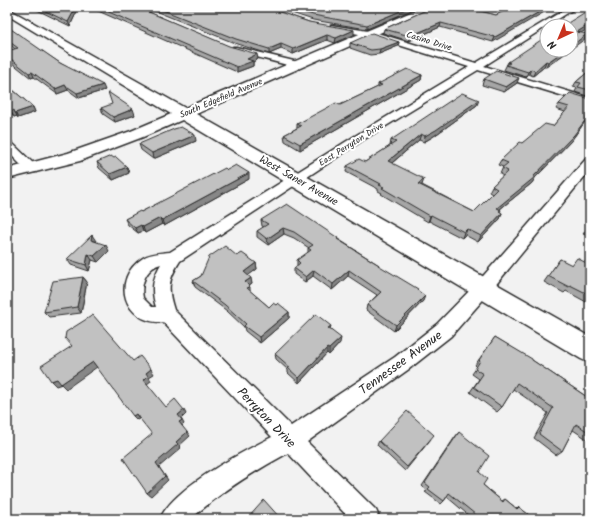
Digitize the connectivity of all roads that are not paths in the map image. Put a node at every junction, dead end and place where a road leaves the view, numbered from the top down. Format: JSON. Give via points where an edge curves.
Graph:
{"nodes":[{"id":1,"x":431,"y":7,"type":"edge"},
{"id":2,"x":574,"y":7,"type":"edge"},
{"id":3,"x":7,"y":11,"type":"edge"},
{"id":4,"x":323,"y":25,"type":"edge"},
{"id":5,"x":372,"y":34,"type":"junction"},
{"id":6,"x":226,"y":44,"type":"edge"},
{"id":7,"x":299,"y":65,"type":"junction"},
{"id":8,"x":478,"y":66,"type":"junction"},
{"id":9,"x":590,"y":101,"type":"edge"},
{"id":10,"x":184,"y":113,"type":"junction"},
{"id":11,"x":7,"y":144,"type":"edge"},
{"id":12,"x":590,"y":162,"type":"edge"},
{"id":13,"x":32,"y":169,"type":"junction"},
{"id":14,"x":7,"y":174,"type":"edge"},
{"id":15,"x":296,"y":179,"type":"junction"},
{"id":16,"x":174,"y":257,"type":"junction"},
{"id":17,"x":483,"y":288,"type":"junction"},
{"id":18,"x":167,"y":314,"type":"junction"},
{"id":19,"x":590,"y":351,"type":"edge"},
{"id":20,"x":290,"y":440,"type":"junction"},
{"id":21,"x":173,"y":519,"type":"edge"},
{"id":22,"x":367,"y":519,"type":"edge"}],
"edges":[{"from":1,"to":5,"type":"street","name":"South Edgefield Avenue"},
{"from":2,"to":8,"type":"street","name":"East Perryton Drive"},
{"from":3,"to":10,"type":"street","name":"West Saner Avenue"},
{"from":4,"to":5,"type":"street","name":"Casino Drive"},
{"from":5,"to":7,"type":"street","name":"South Edgefield Avenue"},
{"from":5,"to":8,"type":"street","name":"Casino Drive"},
{"from":6,"to":7,"type":"street"},
{"from":7,"to":10,"type":"street","name":"South Edgefield Avenue"},
{"from":8,"to":9,"type":"street","name":"Casino Drive"},
{"from":8,"to":15,"type":"street","name":"East Perryton Drive"},
{"from":10,"to":13,"type":"street","name":"South Edgefield Avenue","via":[[107,146]]},
{"from":10,"to":15,"type":"street","name":"West Saner Avenue"},
{"from":11,"to":13,"type":"street"},
{"from":12,"to":17,"type":"street","name":"Tennessee Avenue"},
{"from":13,"to":14,"type":"street","name":"South Edgefield Avenue"},
{"from":15,"to":16,"type":"street","name":"East Perryton Drive"},
{"from":15,"to":17,"type":"street","name":"West Saner Avenue"},
{"from":16,"to":18,"type":"street","name":"Perryton Drive","via":[[160,285]]},
{"from":16,"to":18,"type":"street","name":"East Perryton Drive","via":[[156,259],[146,264],[138,272],[133,283],[132,295],[138,306],[156,315]]},
{"from":17,"to":19,"type":"street","name":"West Saner Avenue"},
{"from":17,"to":20,"type":"street","name":"Tennessee Avenue","via":[[444,330],[402,363]]},
{"from":18,"to":20,"type":"street","name":"Perryton Drive"},
{"from":20,"to":21,"type":"street","name":"Tennessee Avenue","via":[[242,465],[200,494]]},
{"from":20,"to":22,"type":"street","name":"Perryton Drive"}]}
